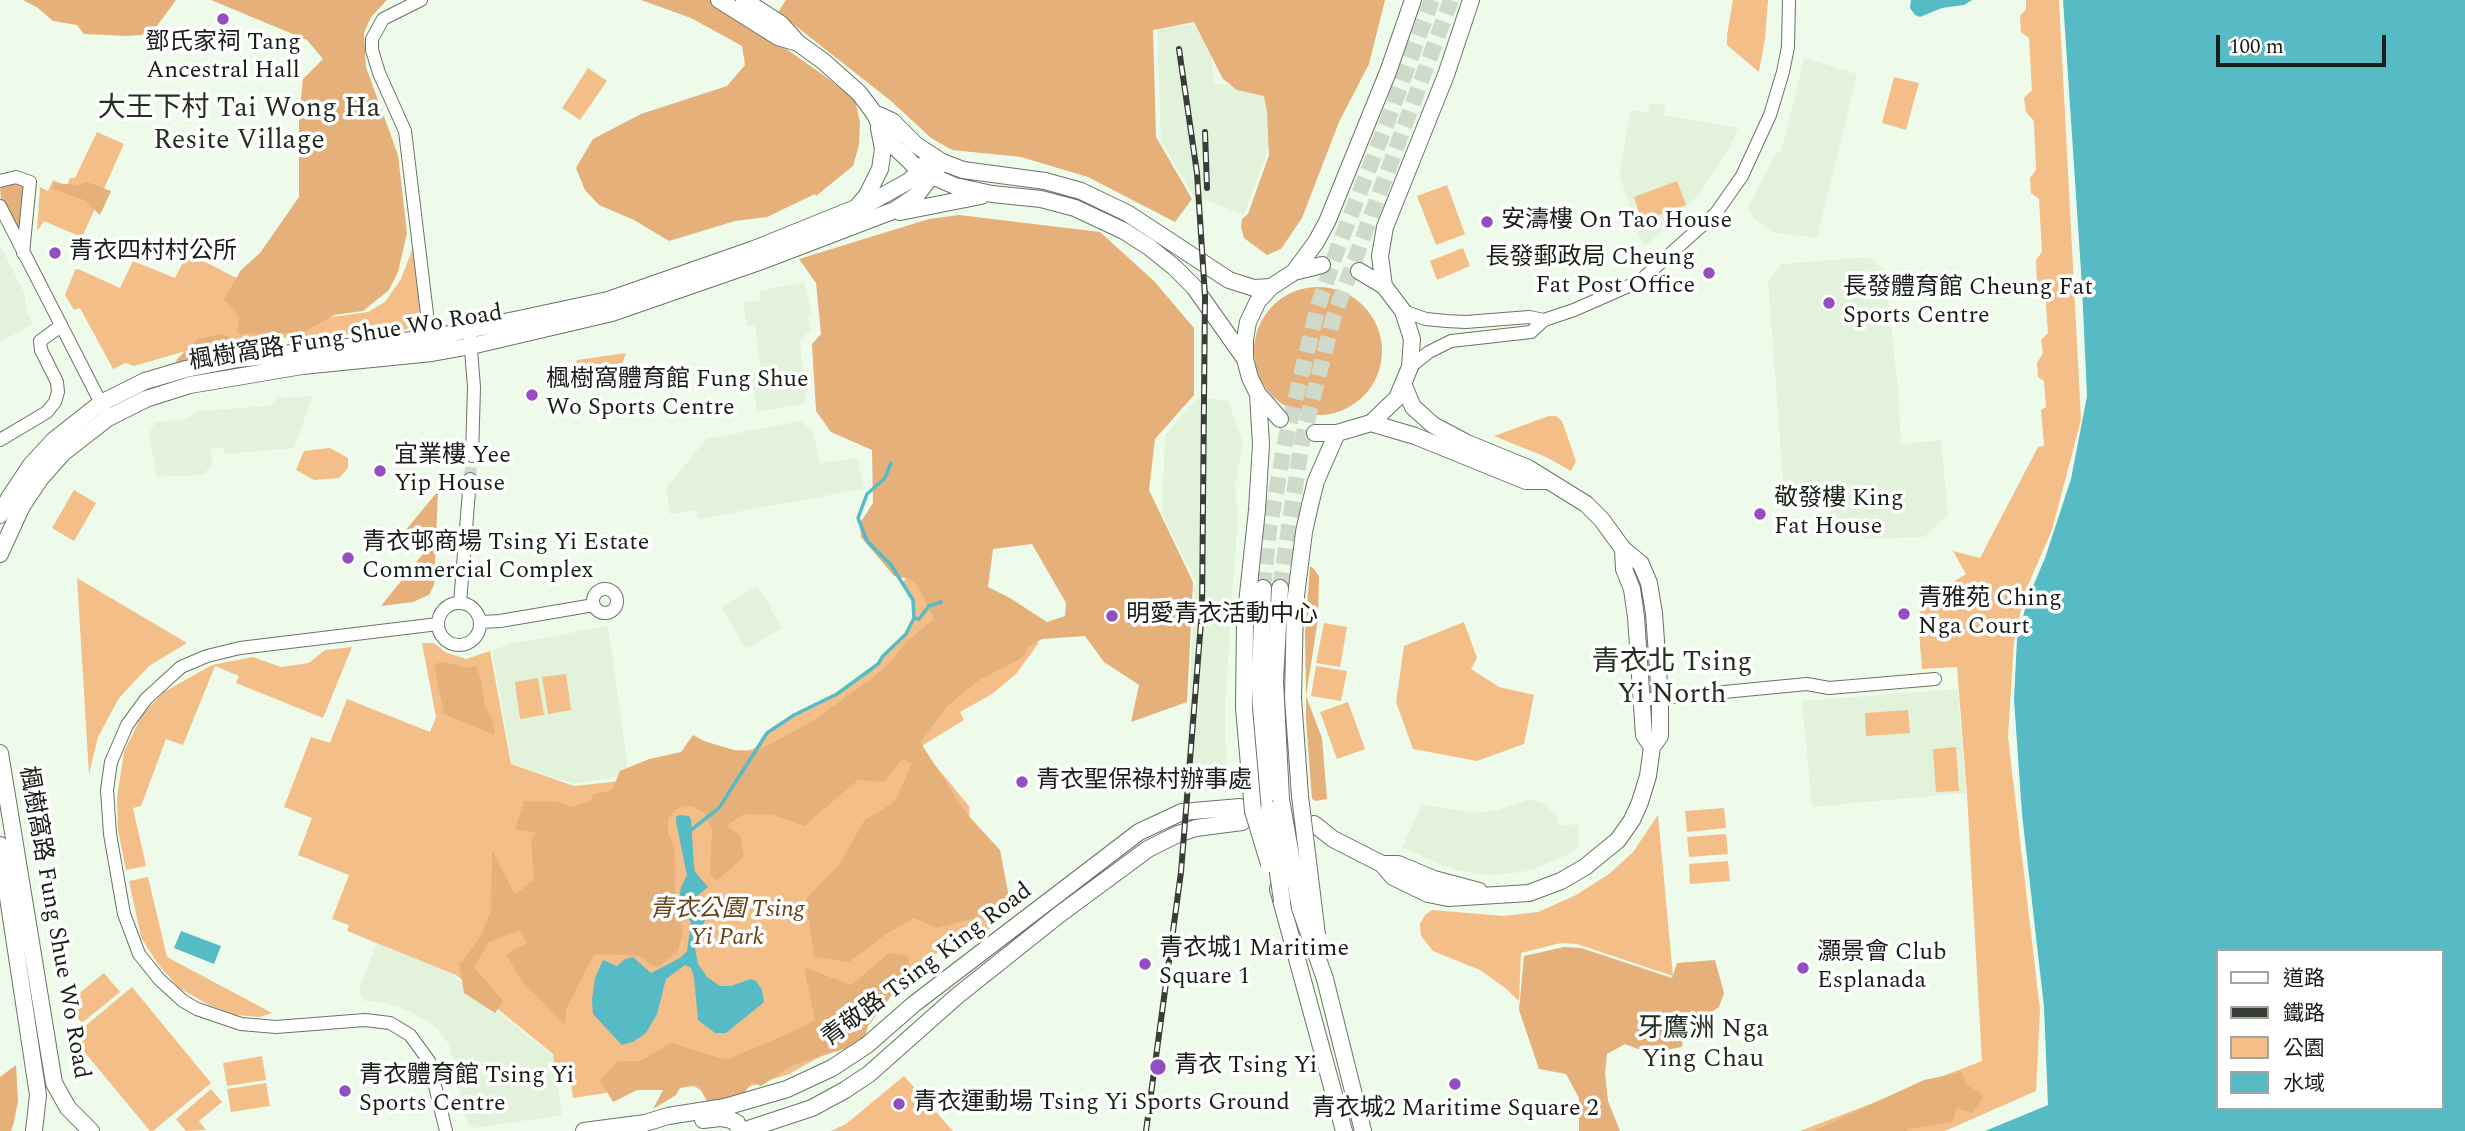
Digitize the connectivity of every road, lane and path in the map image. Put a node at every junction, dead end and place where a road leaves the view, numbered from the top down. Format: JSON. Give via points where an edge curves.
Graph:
{"nodes":[{"id":1,"x":421,"y":0,"type":"edge"},
{"id":2,"x":719,"y":0,"type":"edge"},
{"id":3,"x":744,"y":0,"type":"edge"},
{"id":4,"x":1413,"y":0,"type":"edge"},
{"id":5,"x":1471,"y":0,"type":"edge"},
{"id":6,"x":1789,"y":0,"type":"edge"},
{"id":7,"x":798,"y":43,"type":"junction"},
{"id":8,"x":874,"y":113,"type":"junction"},
{"id":9,"x":936,"y":159,"type":"junction"},
{"id":10,"x":926,"y":174,"type":"junction"},
{"id":11,"x":0,"y":181,"type":"edge"},
{"id":12,"x":992,"y":194,"type":"junction"},
{"id":13,"x":0,"y":206,"type":"edge"},
{"id":14,"x":855,"y":208,"type":"junction"},
{"id":15,"x":873,"y":218,"type":"junction"},
{"id":16,"x":23,"y":253,"type":"junction"},
{"id":17,"x":1322,"y":265,"type":"dead end"},
{"id":18,"x":1359,"y":271,"type":"dead end"},
{"id":19,"x":1293,"y":272,"type":"junction"},
{"id":20,"x":1384,"y":286,"type":"junction"},
{"id":21,"x":1272,"y":287,"type":"junction"},
{"id":22,"x":1403,"y":311,"type":"junction"},
{"id":23,"x":1544,"y":320,"type":"junction"},
{"id":24,"x":61,"y":326,"type":"junction"},
{"id":25,"x":470,"y":338,"type":"junction"},
{"id":26,"x":431,"y":346,"type":"junction"},
{"id":27,"x":1245,"y":359,"type":"junction"},
{"id":28,"x":1410,"y":367,"type":"junction"},
{"id":29,"x":1404,"y":386,"type":"junction"},
{"id":30,"x":1258,"y":394,"type":"junction"},
{"id":31,"x":104,"y":410,"type":"junction"},
{"id":32,"x":1280,"y":419,"type":"dead end"},
{"id":33,"x":1371,"y":423,"type":"junction"},
{"id":34,"x":1315,"y":433,"type":"dead end"},
{"id":35,"x":1337,"y":433,"type":"junction"},
{"id":36,"x":0,"y":440,"type":"edge"},
{"id":37,"x":472,"y":456,"type":"tunnel mouth"},
{"id":38,"x":470,"y":479,"type":"tunnel mouth"},
{"id":39,"x":1547,"y":481,"type":"junction"},
{"id":40,"x":0,"y":515,"type":"edge"},
{"id":41,"x":1623,"y":549,"type":"junction"},
{"id":42,"x":0,"y":554,"type":"edge"},
{"id":43,"x":1263,"y":588,"type":"tunnel mouth"},
{"id":44,"x":1280,"y":588,"type":"tunnel mouth"},
{"id":45,"x":460,"y":603,"type":"junction"},
{"id":46,"x":594,"y":605,"type":"dead end"},
{"id":47,"x":481,"y":622,"type":"junction"},
{"id":48,"x":438,"y":624,"type":"junction"},
{"id":49,"x":1935,"y":679,"type":"dead end"},
{"id":50,"x":1660,"y":698,"type":"junction"},
{"id":51,"x":1642,"y":700,"type":"junction"},
{"id":52,"x":1652,"y":747,"type":"junction"},
{"id":53,"x":0,"y":753,"type":"edge"},
{"id":54,"x":1312,"y":830,"type":"dead end"},
{"id":55,"x":0,"y":845,"type":"edge"},
{"id":56,"x":1124,"y":867,"type":"junction"},
{"id":57,"x":1093,"y":869,"type":"junction"},
{"id":58,"x":1282,"y":901,"type":"junction"},
{"id":59,"x":1325,"y":979,"type":"junction"},
{"id":60,"x":937,"y":1004,"type":"junction"},
{"id":61,"x":654,"y":1122,"type":"junction"},
{"id":62,"x":34,"y":1131,"type":"edge"},
{"id":63,"x":91,"y":1131,"type":"edge"},
{"id":64,"x":446,"y":1131,"type":"edge"},
{"id":65,"x":583,"y":1131,"type":"edge"},
{"id":66,"x":740,"y":1131,"type":"edge"},
{"id":67,"x":1345,"y":1131,"type":"edge"},
{"id":68,"x":1363,"y":1131,"type":"edge"}],
"edges":[{"from":1,"to":26,"type":"street","via":[[383,19],[372,39],[372,50],[405,131]]},
{"from":2,"to":7,"type":"main road","via":[[778,37]]},
{"from":3,"to":7,"type":"main road","via":[[781,24]]},
{"from":4,"to":19,"type":"main road","via":[[1327,222]]},
{"from":5,"to":20,"type":"main road","via":[[1385,227],[1380,256]]},
{"from":6,"to":23,"type":"street","via":[[1788,47],[1770,115],[1742,176],[1716,214],[1640,281]]},
{"from":7,"to":8,"type":"main road","via":[[859,93]]},
{"from":8,"to":9,"type":"main road","via":[[892,121]]},
{"from":8,"to":10,"type":"main road","via":[[907,161]]},
{"from":8,"to":14,"type":"main road","via":[[881,135],[881,162],[876,180]]},
{"from":9,"to":10,"type":"main road","name":"楓樹窩路 Fung Shue Wo Road"},
{"from":9,"to":21,"type":"main road","via":[[962,170],[1045,181],[1081,191],[1127,213],[1229,280],[1254,288]]},
{"from":10,"to":12,"type":"main road"},
{"from":10,"to":14,"type":"main road","name":"楓樹窩路 Fung Shue Wo Road"},
{"from":10,"to":15,"type":"main road","name":"楓樹窩路 Fung Shue Wo Road","via":[[908,202]]},
{"from":11,"to":16,"type":"street","via":[[16,177],[30,182]]},
{"from":12,"to":15,"type":"main road"},
{"from":12,"to":27,"type":"main road","via":[[1075,208],[1149,247],[1194,286]]},
{"from":13,"to":16,"type":"street"},
{"from":14,"to":25,"type":"main road","name":"楓樹窩路 Fung Shue Wo Road","via":[[608,300]]},
{"from":15,"to":25,"type":"main road","name":"楓樹窩路 Fung Shue Wo Road","via":[[612,313]]},
{"from":16,"to":24,"type":"street"},
{"from":17,"to":19,"type":"main road"},
{"from":18,"to":20,"type":"main road"},
{"from":19,"to":21,"type":"main road"},
{"from":20,"to":22,"type":"main road"},
{"from":21,"to":27,"type":"main road","via":[[1258,301],[1248,323]]},
{"from":22,"to":23,"type":"street","via":[[1446,321]]},
{"from":22,"to":28,"type":"main road","via":[[1412,339]]},
{"from":23,"to":28,"type":"street","via":[[1531,332],[1451,341]]},
{"from":24,"to":31,"type":"street"},
{"from":24,"to":36,"type":"street","via":[[40,341],[57,382],[55,402],[47,412]]},
{"from":25,"to":26,"type":"main road","name":"楓樹窩路 Fung Shue Wo Road"},
{"from":25,"to":37,"type":"street"},
{"from":26,"to":31,"type":"main road","name":"楓樹窩路 Fung Shue Wo Road","via":[[238,359],[186,369],[145,381]]},
{"from":27,"to":30,"type":"main road"},
{"from":28,"to":29,"type":"main road"},
{"from":29,"to":33,"type":"main road"},
{"from":29,"to":39,"type":"main road","via":[[1413,407],[1433,425]]},
{"from":30,"to":32,"type":"main road"},
{"from":30,"to":58,"type":"main road","bridge":true,"via":[[1261,445],[1244,633],[1244,708],[1253,811]]},
{"from":31,"to":40,"type":"main road","name":"楓樹窩路 Fung Shue Wo Road","via":[[54,440]]},
{"from":31,"to":42,"type":"main road","name":"楓樹窩路 Fung Shue Wo Road","via":[[40,479]]},
{"from":33,"to":35,"type":"main road"},
{"from":33,"to":39,"type":"main road","via":[[1416,436],[1526,481]]},
{"from":34,"to":35,"type":"main road"},
{"from":35,"to":59,"type":"main road","bridge":true,"via":[[1316,481],[1304,531],[1294,634],[1294,726],[1305,849]]},
{"from":38,"to":45,"type":"street"},
{"from":39,"to":41,"type":"main road","via":[[1586,504]]},
{"from":41,"to":50,"type":"main road","via":[[1641,564],[1649,583]]},
{"from":41,"to":51,"type":"main road","via":[[1636,617]]},
{"from":43,"to":58,"type":"main road","bridge":true,"via":[[1262,741]]},
{"from":44,"to":59,"type":"main road","bridge":true,"via":[[1275,681],[1280,799],[1300,908]]},
{"from":45,"to":47,"type":"street","via":[[476,610]]},
{"from":45,"to":48,"type":"street","via":[[442,611]]},
{"from":46,"to":47,"type":"street"},
{"from":47,"to":48,"type":"street","via":[[478,635],[462,646],[445,640]]},
{"from":48,"to":64,"type":"street","via":[[240,648],[181,667],[146,699],[127,725],[111,762],[107,790],[124,914],[139,954],[159,979],[197,1009],[241,1024],[390,1023],[411,1035],[429,1060]]},
{"from":49,"to":50,"type":"street","via":[[1829,688],[1807,684]]},
{"from":50,"to":51,"type":"street"},
{"from":50,"to":52,"type":"main road","via":[[1660,736]]},
{"from":51,"to":52,"type":"main road","via":[[1644,735]]},
{"from":52,"to":54,"type":"main road","via":[[1640,802],[1618,839],[1585,867],[1529,894],[1448,898],[1428,894],[1394,877],[1382,864]]},
{"from":53,"to":63,"type":"main road","name":"楓樹窩路 Fung Shue Wo Road","via":[[51,1072],[63,1101]]},
{"from":55,"to":62,"type":"main road","name":"楓樹窩路 Fung Shue Wo Road","via":[[38,1094]]},
{"from":56,"to":57,"type":"main road"},
{"from":56,"to":57,"type":"main road","name":"青敬路 Tsing King Road","via":[[1178,834],[1241,814],[1193,810],[1172,816],[1139,832]]},
{"from":56,"to":60,"type":"main road","name":"青敬路 Tsing King Road"},
{"from":57,"to":60,"type":"main road","name":"青敬路 Tsing King Road"},
{"from":58,"to":67,"type":"main road"},
{"from":59,"to":68,"type":"main road"},
{"from":60,"to":61,"type":"main road","name":"青敬路 Tsing King Road","via":[[832,1068],[787,1089]]},
{"from":60,"to":66,"type":"main road","name":"青敬路 Tsing King Road","via":[[869,1073],[845,1090],[812,1108]]},
{"from":61,"to":65,"type":"main road","name":"青敬路 Tsing King Road"},
{"from":61,"to":66,"type":"main road","via":[[668,1125],[720,1118],[737,1123]]}]}
